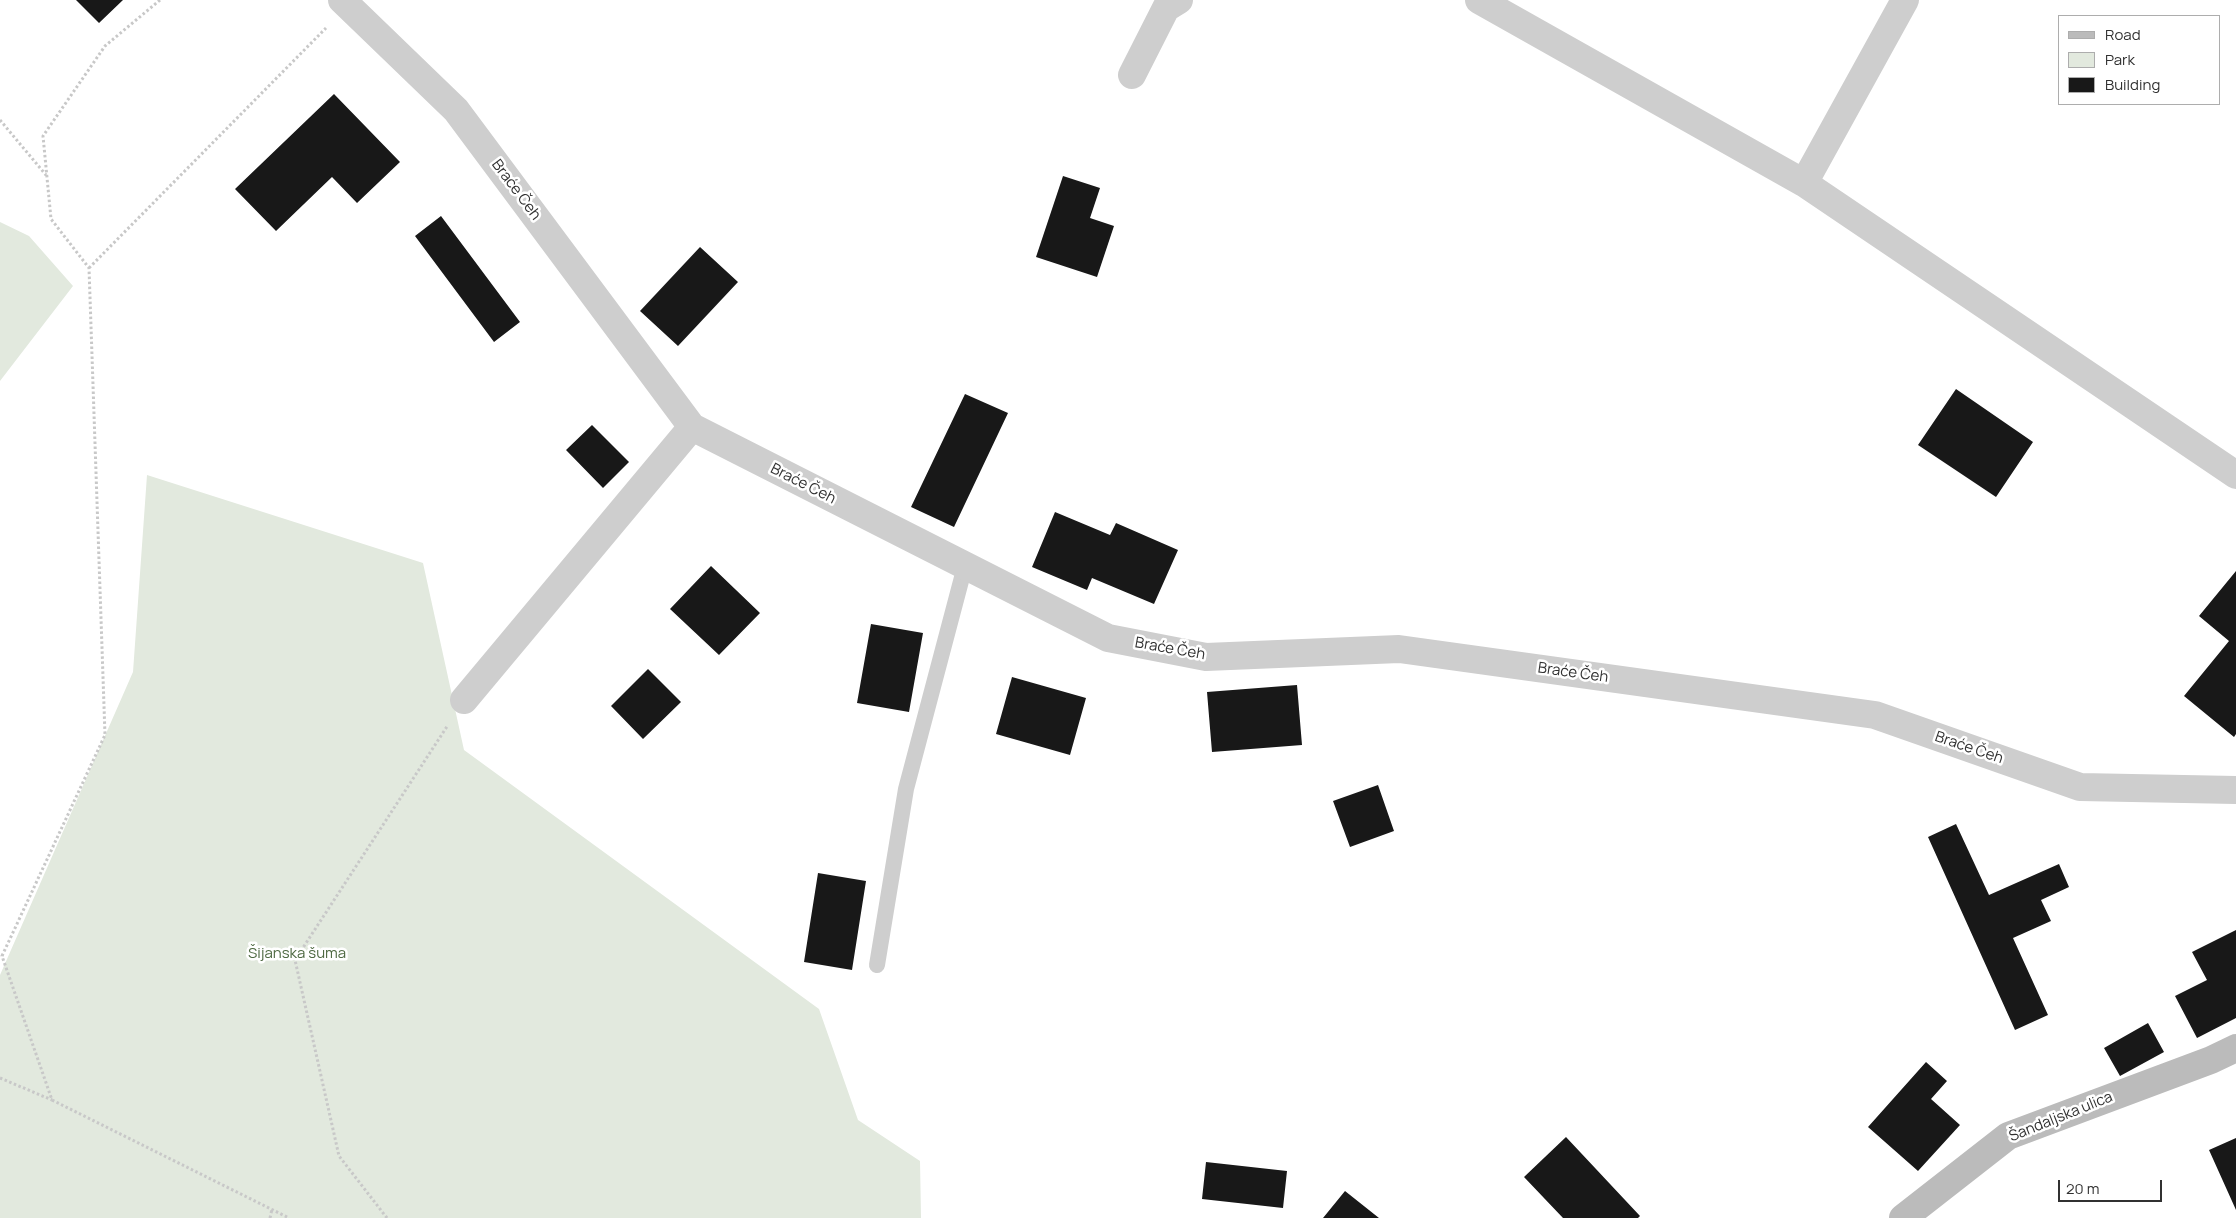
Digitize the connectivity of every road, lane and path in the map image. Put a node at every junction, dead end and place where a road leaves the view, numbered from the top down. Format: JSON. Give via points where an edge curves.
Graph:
{"nodes":[{"id":1,"x":160,"y":0,"type":"edge"},
{"id":2,"x":1179,"y":0,"type":"edge"},
{"id":3,"x":1479,"y":0,"type":"edge"},
{"id":4,"x":1905,"y":0,"type":"edge"},
{"id":5,"x":345,"y":3,"type":"edge"},
{"id":6,"x":1132,"y":75,"type":"dead end"},
{"id":7,"x":0,"y":120,"type":"edge"},
{"id":8,"x":47,"y":176,"type":"junction"},
{"id":9,"x":1804,"y":183,"type":"junction"},
{"id":10,"x":89,"y":268,"type":"junction"},
{"id":11,"x":692,"y":427,"type":"junction"},
{"id":12,"x":2236,"y":475,"type":"edge"},
{"id":13,"x":965,"y":566,"type":"junction"},
{"id":14,"x":464,"y":700,"type":"joint"},
{"id":15,"x":2236,"y":790,"type":"edge"},
{"id":16,"x":1,"y":956,"type":"edge"},
{"id":17,"x":877,"y":965,"type":"dead end"},
{"id":18,"x":2236,"y":1048,"type":"edge"},
{"id":19,"x":0,"y":1078,"type":"edge"},
{"id":20,"x":52,"y":1100,"type":"junction"},
{"id":21,"x":272,"y":1210,"type":"junction"},
{"id":22,"x":270,"y":1218,"type":"edge"},
{"id":23,"x":289,"y":1218,"type":"edge"},
{"id":24,"x":387,"y":1218,"type":"edge"},
{"id":25,"x":1903,"y":1218,"type":"edge"}],
"edges":[{"from":1,"to":8,"type":"path","via":[[105,46],[44,136]]},
{"from":2,"to":6,"type":"street","via":[[1166,8]]},
{"from":3,"to":9,"type":"street"},
{"from":4,"to":9,"type":"street"},
{"from":5,"to":10,"type":"path"},
{"from":5,"to":11,"type":"street","name":"Braće Čeh","via":[[456,110]]},
{"from":7,"to":8,"type":"path"},
{"from":8,"to":10,"type":"path","via":[[51,219]]},
{"from":9,"to":12,"type":"street"},
{"from":10,"to":16,"type":"path","via":[[105,735]]},
{"from":11,"to":13,"type":"street","name":"Braće Čeh"},
{"from":11,"to":14,"type":"street"},
{"from":13,"to":15,"type":"street","name":"Braće Čeh","via":[[1108,638],[1206,657],[1399,649],[1875,715],[2080,786]]},
{"from":13,"to":17,"type":"lane","via":[[906,789]]},
{"from":14,"to":24,"type":"path","via":[[295,960],[339,1156]]},
{"from":16,"to":20,"type":"path"},
{"from":18,"to":25,"type":"street","name":"Šandaljska ulica","via":[[2008,1136]]},
{"from":19,"to":20,"type":"path"},
{"from":20,"to":21,"type":"path"},
{"from":21,"to":22,"type":"path"},
{"from":21,"to":23,"type":"path"}]}
